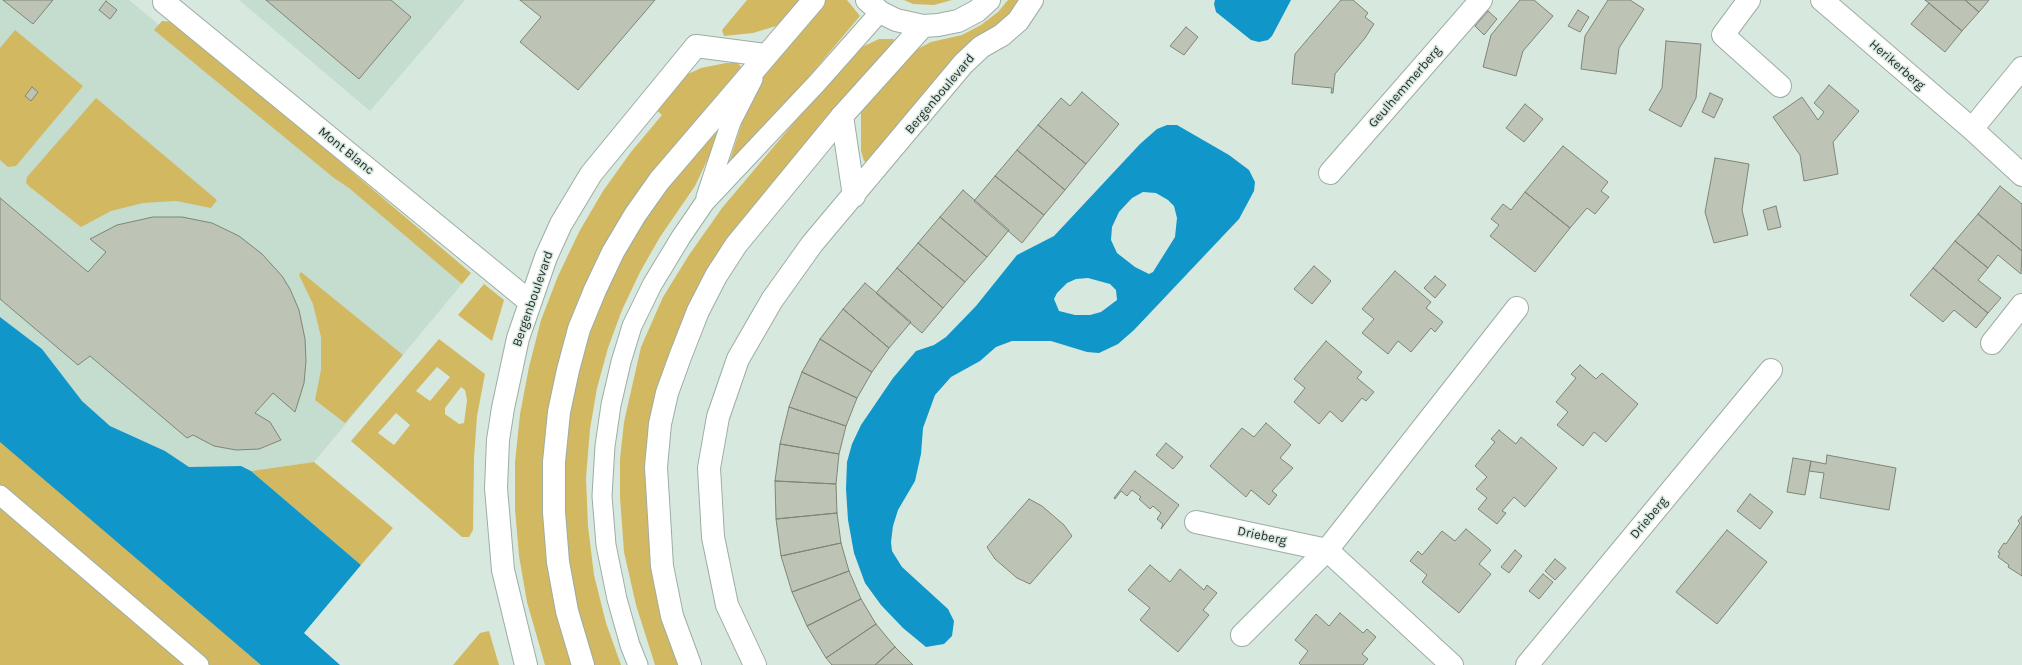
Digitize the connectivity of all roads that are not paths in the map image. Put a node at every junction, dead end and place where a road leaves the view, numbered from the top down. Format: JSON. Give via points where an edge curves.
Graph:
{"nodes":[{"id":1,"x":166,"y":0,"type":"edge"},
{"id":2,"x":814,"y":0,"type":"edge"},
{"id":3,"x":989,"y":0,"type":"edge"},
{"id":4,"x":1032,"y":0,"type":"edge"},
{"id":5,"x":1481,"y":0,"type":"edge"},
{"id":6,"x":1749,"y":0,"type":"edge"},
{"id":7,"x":1822,"y":0,"type":"edge"},
{"id":8,"x":873,"y":6,"type":"edge"},
{"id":9,"x":922,"y":26,"type":"junction"},
{"id":10,"x":765,"y":55,"type":"junction"},
{"id":11,"x":2022,"y":68,"type":"edge"},
{"id":12,"x":1780,"y":86,"type":"dead end"},
{"id":13,"x":842,"y":116,"type":"junction"},
{"id":14,"x":1972,"y":129,"type":"junction"},
{"id":15,"x":1330,"y":173,"type":"dead end"},
{"id":16,"x":2022,"y":175,"type":"edge"},
{"id":17,"x":854,"y":196,"type":"junction"},
{"id":18,"x":705,"y":202,"type":"junction"},
{"id":19,"x":530,"y":302,"type":"junction"},
{"id":20,"x":2022,"y":305,"type":"edge"},
{"id":21,"x":1516,"y":308,"type":"dead end"},
{"id":22,"x":1992,"y":343,"type":"dead end"},
{"id":23,"x":1771,"y":370,"type":"dead end"},
{"id":24,"x":0,"y":495,"type":"edge"},
{"id":25,"x":1196,"y":522,"type":"dead end"},
{"id":26,"x":1327,"y":550,"type":"junction"},
{"id":27,"x":1242,"y":635,"type":"dead end"},
{"id":28,"x":199,"y":665,"type":"edge"},
{"id":29,"x":526,"y":665,"type":"edge"},
{"id":30,"x":584,"y":665,"type":"edge"},
{"id":31,"x":638,"y":665,"type":"edge"},
{"id":32,"x":690,"y":665,"type":"edge"},
{"id":33,"x":755,"y":665,"type":"edge"},
{"id":34,"x":1452,"y":665,"type":"edge"},
{"id":35,"x":1527,"y":665,"type":"edge"}],
"edges":[{"from":1,"to":19,"type":"street","name":"Mont Blanc","via":[[164,2]]},
{"from":2,"to":10,"type":"street"},
{"from":3,"to":9,"type":"street","via":[[977,11],[958,20]]},
{"from":4,"to":17,"type":"street","name":"Bergenboulevard","via":[[1018,21],[1002,35],[981,47],[963,64]]},
{"from":5,"to":15,"type":"street","name":"Geulhemmerberg"},
{"from":6,"to":12,"type":"street","via":[[1723,35]]},
{"from":7,"to":14,"type":"street","name":"Herikerberg"},
{"from":8,"to":9,"type":"street","via":[[896,20]]},
{"from":8,"to":18,"type":"lane","via":[[817,82]]},
{"from":9,"to":13,"type":"street"},
{"from":10,"to":18,"type":"lane","via":[[731,122]]},
{"from":10,"to":19,"type":"street","name":"Bergenboulevard","via":[[696,46],[591,174],[546,257]]},
{"from":10,"to":30,"type":"street","via":[[659,180],[634,215],[607,264],[580,329],[559,412],[554,462],[554,512],[558,562],[566,604]]},
{"from":11,"to":14,"type":"street"},
{"from":13,"to":17,"type":"street"},
{"from":13,"to":32,"type":"street","via":[[736,245],[716,276],[698,311],[667,394],[660,424],[656,467],[661,559],[672,616]]},
{"from":14,"to":16,"type":"street","name":"Herikerberg"},
{"from":17,"to":33,"type":"street","name":"Bergenboulevard","via":[[812,244],[772,300],[738,359],[718,417],[709,468],[713,537],[727,605]]},
{"from":18,"to":31,"type":"lane","via":[[652,285],[632,326],[621,362],[605,446],[602,496],[606,545],[616,599]]},
{"from":19,"to":29,"type":"street","name":"Bergenboulevard","via":[[518,338],[503,408],[498,440],[496,488],[503,570]]},
{"from":20,"to":22,"type":"street"},
{"from":21,"to":26,"type":"street"},
{"from":23,"to":35,"type":"street","name":"Drieberg"},
{"from":24,"to":28,"type":"lane"},
{"from":25,"to":26,"type":"street","name":"Drieberg"},
{"from":26,"to":27,"type":"street"},
{"from":26,"to":34,"type":"street"}]}
